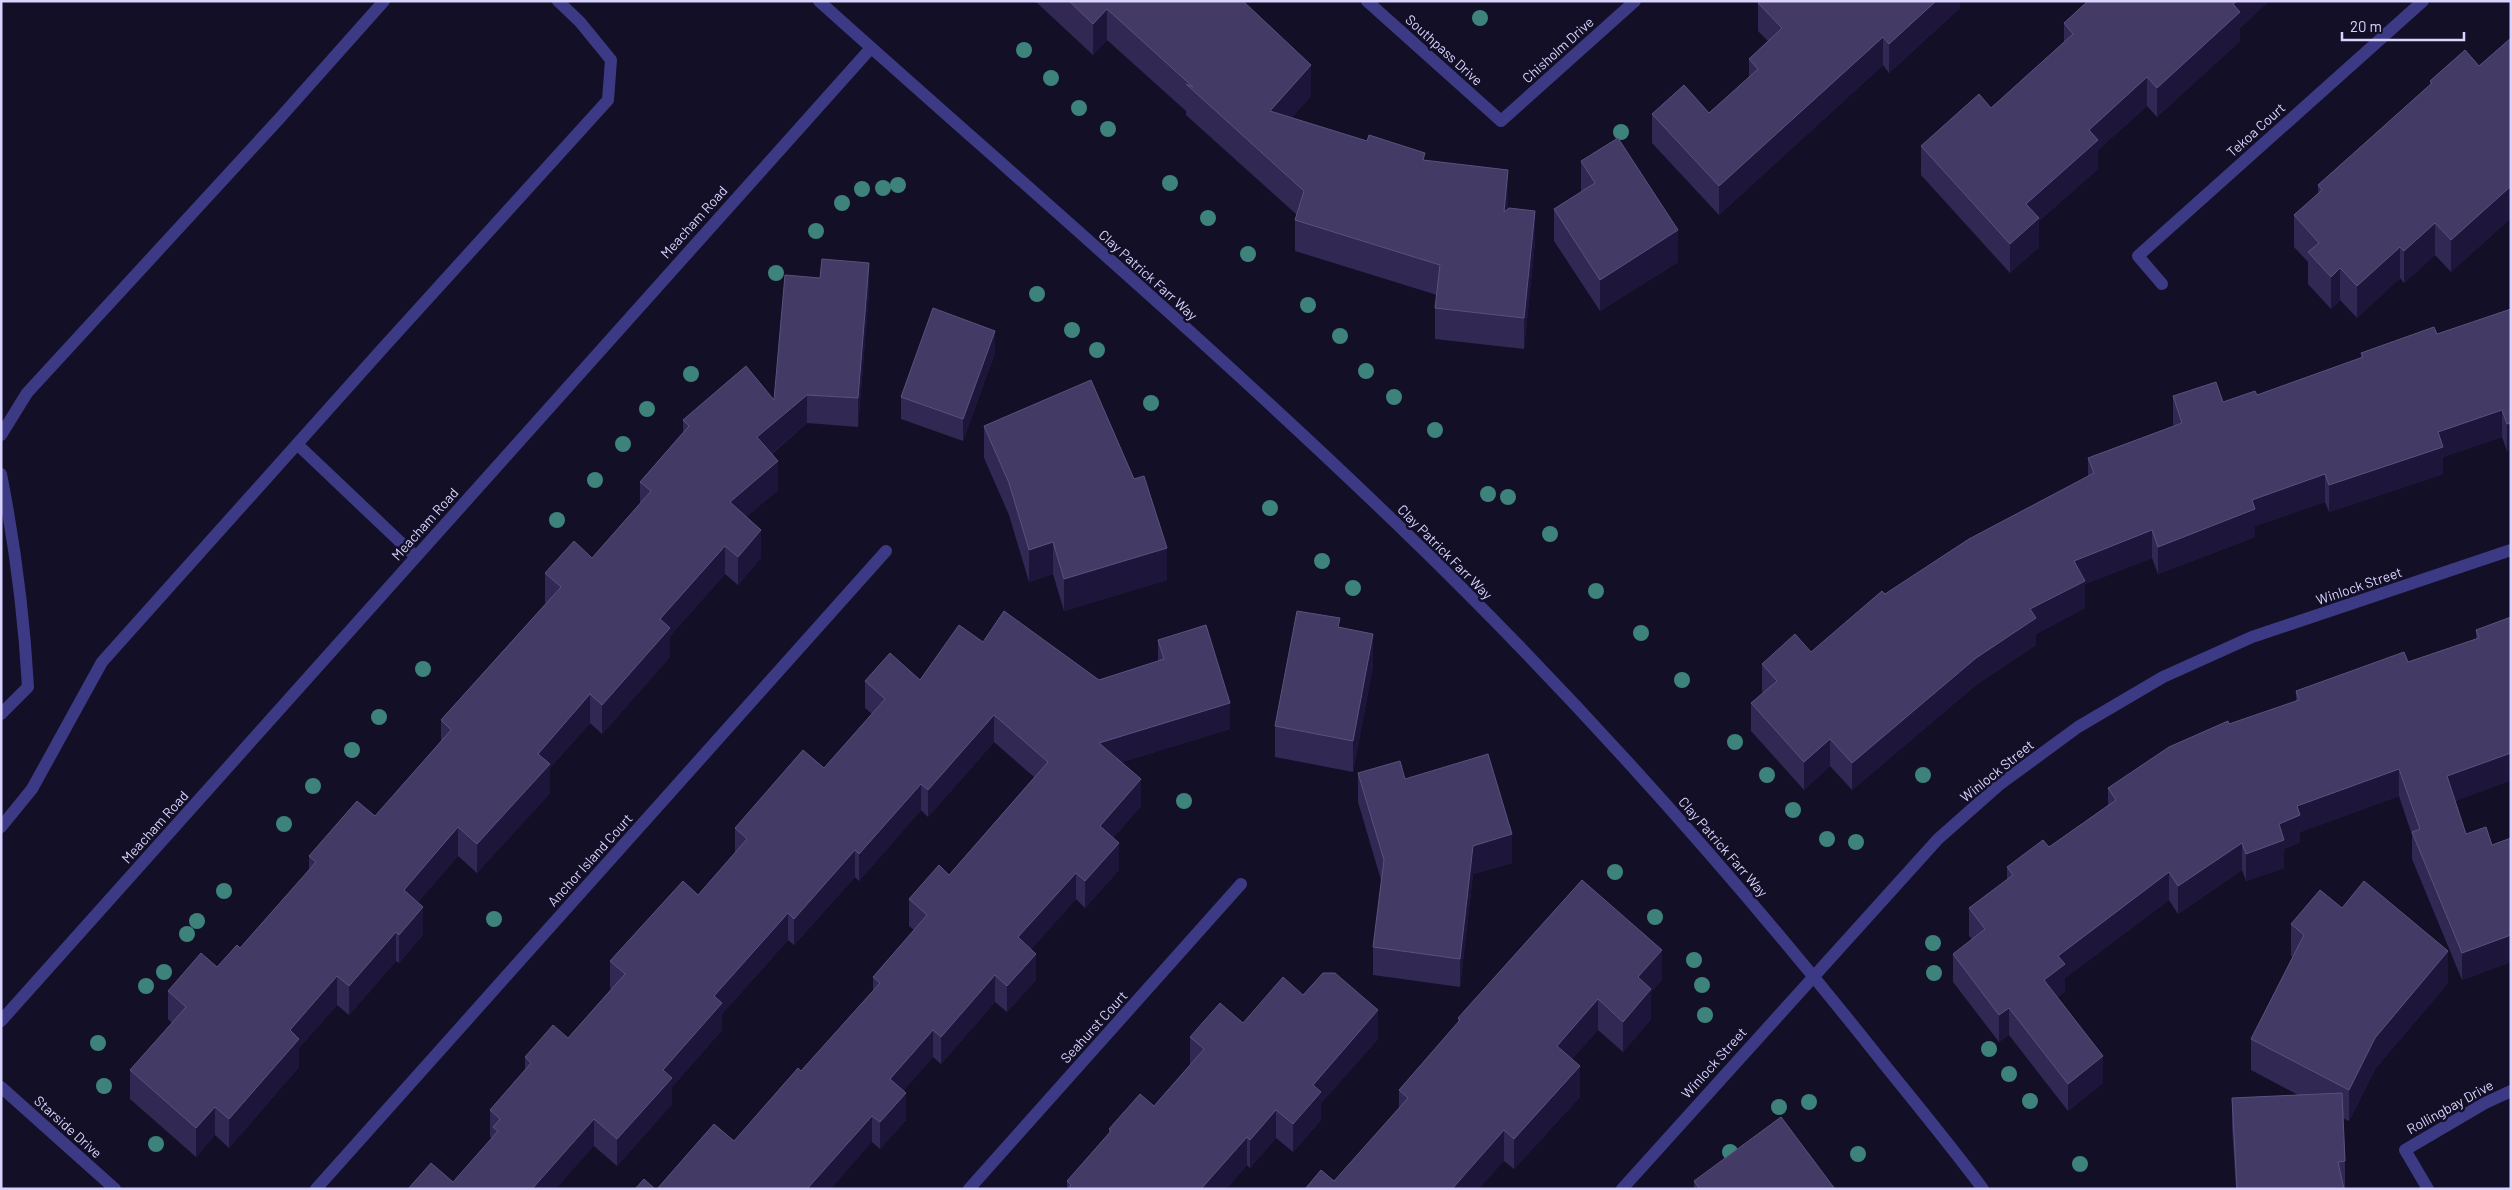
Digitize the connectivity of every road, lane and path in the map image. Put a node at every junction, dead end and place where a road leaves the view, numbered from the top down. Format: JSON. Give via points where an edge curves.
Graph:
{"nodes":[{"id":1,"x":384,"y":1,"type":"edge"},
{"id":2,"x":558,"y":1,"type":"edge"},
{"id":3,"x":819,"y":1,"type":"edge"},
{"id":4,"x":1367,"y":1,"type":"edge"},
{"id":5,"x":1635,"y":1,"type":"edge"},
{"id":6,"x":2422,"y":1,"type":"edge"},
{"id":7,"x":871,"y":48,"type":"junction"},
{"id":8,"x":1502,"y":121,"type":"joint"},
{"id":9,"x":2162,"y":284,"type":"dead end"},
{"id":10,"x":1,"y":435,"type":"edge"},
{"id":11,"x":297,"y":444,"type":"junction"},
{"id":12,"x":1,"y":474,"type":"edge"},
{"id":13,"x":2511,"y":550,"type":"edge"},
{"id":14,"x":886,"y":551,"type":"dead end"},
{"id":15,"x":416,"y":557,"type":"junction"},
{"id":16,"x":1,"y":714,"type":"edge"},
{"id":17,"x":1,"y":827,"type":"edge"},
{"id":18,"x":1241,"y":884,"type":"dead end"},
{"id":19,"x":1814,"y":974,"type":"junction"},
{"id":20,"x":1,"y":1021,"type":"edge"},
{"id":21,"x":1,"y":1087,"type":"edge"},
{"id":22,"x":2511,"y":1091,"type":"edge"},
{"id":23,"x":116,"y":1189,"type":"edge"},
{"id":24,"x":316,"y":1189,"type":"edge"},
{"id":25,"x":969,"y":1189,"type":"edge"},
{"id":26,"x":1622,"y":1189,"type":"edge"},
{"id":27,"x":1983,"y":1189,"type":"edge"},
{"id":28,"x":2428,"y":1189,"type":"edge"}],
"edges":[{"from":1,"to":10,"type":"street","via":[[27,393]]},
{"from":2,"to":11,"type":"street","via":[[611,60],[608,100]]},
{"from":3,"to":7,"type":"street","name":"Clay Patrick Farr Way"},
{"from":4,"to":8,"type":"street","name":"Southpass Drive"},
{"from":5,"to":8,"type":"street","name":"Chisholm Drive"},
{"from":6,"to":9,"type":"street","name":"Tekoa Court","via":[[2138,256]]},
{"from":7,"to":15,"type":"street","name":"Meacham Road"},
{"from":7,"to":19,"type":"street","name":"Clay Patrick Farr Way","via":[[1218,357],[1403,530],[1558,687],[1682,821]]},
{"from":11,"to":15,"type":"street"},
{"from":11,"to":17,"type":"street","via":[[102,662],[32,790]]},
{"from":12,"to":16,"type":"street","via":[[14,538],[28,687]]},
{"from":13,"to":19,"type":"street","name":"Winlock Street","via":[[2252,637],[2163,678],[2078,727],[1999,785],[1938,839]]},
{"from":14,"to":24,"type":"street","name":"Anchor Island Court"},
{"from":15,"to":20,"type":"street","name":"Meacham Road"},
{"from":18,"to":25,"type":"street","name":"Seahurst Court"},
{"from":19,"to":26,"type":"street","name":"Winlock Street"},
{"from":19,"to":27,"type":"street","name":"Clay Patrick Farr Way"},
{"from":21,"to":23,"type":"street","name":"Starside Drive"},
{"from":22,"to":28,"type":"street","name":"Rollingbay Drive","via":[[2405,1150]]}]}
